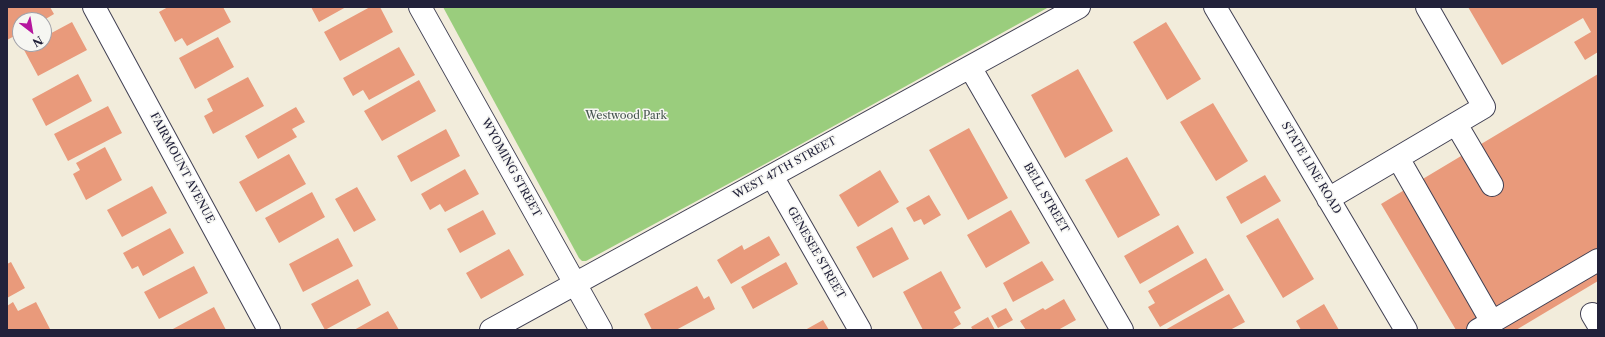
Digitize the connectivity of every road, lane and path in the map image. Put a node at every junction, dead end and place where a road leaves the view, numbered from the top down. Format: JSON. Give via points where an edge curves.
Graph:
{"nodes":[{"id":1,"x":94,"y":7,"type":"edge"},
{"id":2,"x":420,"y":7,"type":"edge"},
{"id":3,"x":1079,"y":7,"type":"edge"},
{"id":4,"x":1215,"y":7,"type":"edge"},
{"id":5,"x":1427,"y":7,"type":"edge"},
{"id":6,"x":970,"y":67,"type":"junction"},
{"id":7,"x":1456,"y":124,"type":"junction"},
{"id":8,"x":1398,"y":158,"type":"junction"},
{"id":9,"x":772,"y":176,"type":"junction"},
{"id":10,"x":1492,"y":184,"type":"dead end"},
{"id":11,"x":1328,"y":199,"type":"junction"},
{"id":12,"x":1598,"y":260,"type":"edge"},
{"id":13,"x":575,"y":284,"type":"junction"},
{"id":14,"x":1485,"y":326,"type":"edge"},
{"id":15,"x":269,"y":330,"type":"edge"},
{"id":16,"x":491,"y":330,"type":"edge"},
{"id":17,"x":601,"y":330,"type":"edge"},
{"id":18,"x":860,"y":330,"type":"edge"},
{"id":19,"x":1122,"y":330,"type":"edge"},
{"id":20,"x":1406,"y":330,"type":"edge"}],
"edges":[{"from":1,"to":15,"type":"street","name":"FAIRMOUNT AVENUE"},
{"from":2,"to":13,"type":"street","name":"WYOMING STREET"},
{"from":3,"to":6,"type":"street","name":"WEST 47TH STREET"},
{"from":4,"to":11,"type":"street","name":"STATE LINE ROAD"},
{"from":5,"to":7,"type":"street","via":[[1484,108]]},
{"from":6,"to":9,"type":"street","name":"WEST 47TH STREET"},
{"from":6,"to":19,"type":"street","name":"BELL STREET"},
{"from":7,"to":8,"type":"street"},
{"from":7,"to":10,"type":"street"},
{"from":8,"to":11,"type":"street"},
{"from":8,"to":14,"type":"street"},
{"from":9,"to":13,"type":"street","name":"WEST 47TH STREET"},
{"from":9,"to":18,"type":"street","name":"GENESEE STREET"},
{"from":11,"to":20,"type":"street","name":"STATE LINE ROAD"},
{"from":12,"to":14,"type":"street"},
{"from":13,"to":16,"type":"street","name":"WEST 47TH STREET"},
{"from":13,"to":17,"type":"street","name":"WYOMING STREET"}]}
